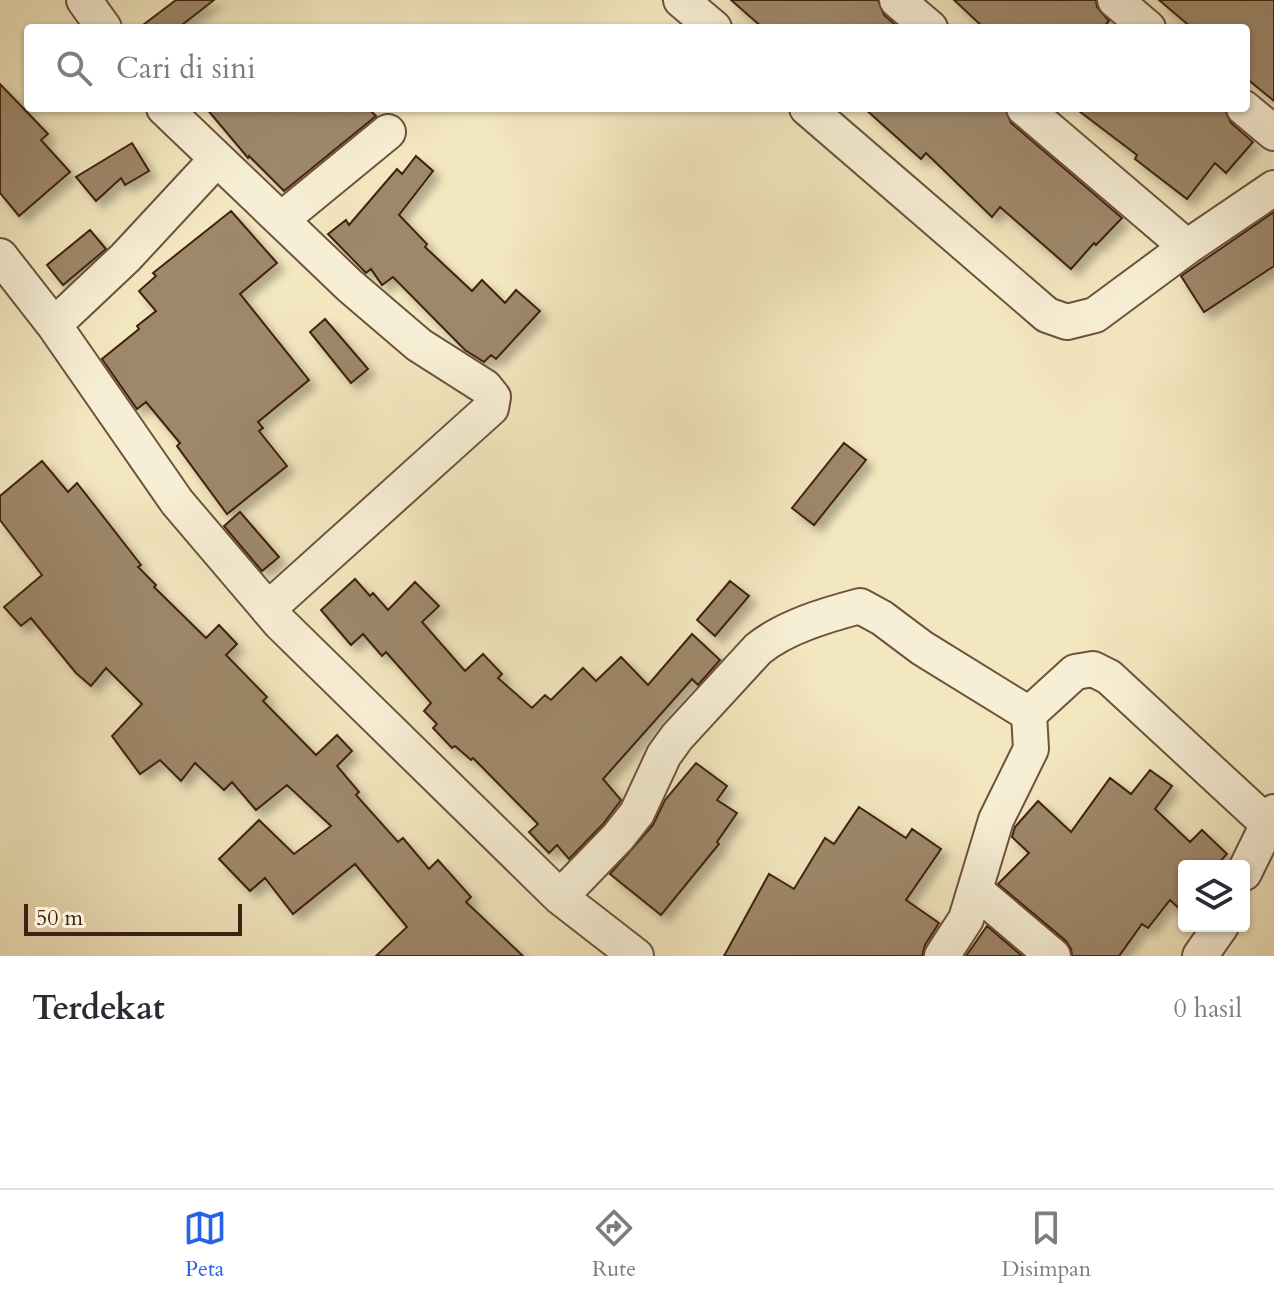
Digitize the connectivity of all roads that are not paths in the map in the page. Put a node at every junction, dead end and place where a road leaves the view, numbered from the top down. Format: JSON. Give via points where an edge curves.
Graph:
{"nodes":[{"id":1,"x":84,"y":0,"type":"edge"},
{"id":2,"x":681,"y":0,"type":"edge"},
{"id":3,"x":897,"y":0,"type":"edge"},
{"id":4,"x":1115,"y":0,"type":"edge"},
{"id":5,"x":101,"y":24,"type":"edge"},
{"id":6,"x":709,"y":24,"type":"edge"},
{"id":7,"x":925,"y":24,"type":"edge"},
{"id":8,"x":1143,"y":24,"type":"edge"},
{"id":9,"x":168,"y":112,"type":"edge"},
{"id":10,"x":812,"y":112,"type":"edge"},
{"id":11,"x":1029,"y":112,"type":"edge"},
{"id":12,"x":1249,"y":112,"type":"edge"},
{"id":13,"x":388,"y":132,"type":"dead end"},
{"id":14,"x":1274,"y":133,"type":"edge"},
{"id":15,"x":216,"y":160,"type":"junction"},
{"id":16,"x":1274,"y":188,"type":"edge"},
{"id":17,"x":282,"y":219,"type":"junction"},
{"id":18,"x":1187,"y":247,"type":"junction"},
{"id":19,"x":0,"y":256,"type":"edge"},
{"id":20,"x":54,"y":325,"type":"junction"},
{"id":21,"x":268,"y":609,"type":"junction"},
{"id":22,"x":1029,"y":714,"type":"junction"},
{"id":23,"x":1271,"y":818,"type":"edge"},
{"id":24,"x":1250,"y":861,"type":"edge"},
{"id":25,"x":975,"y":890,"type":"junction"},
{"id":26,"x":560,"y":897,"type":"junction"},
{"id":27,"x":1217,"y":932,"type":"edge"},
{"id":28,"x":636,"y":956,"type":"edge"},
{"id":29,"x":942,"y":956,"type":"edge"},
{"id":30,"x":1053,"y":956,"type":"edge"},
{"id":31,"x":1200,"y":956,"type":"edge"}],
"edges":[{"from":1,"to":5,"type":"street"},
{"from":2,"to":6,"type":"street"},
{"from":3,"to":7,"type":"street"},
{"from":4,"to":8,"type":"street"},
{"from":9,"to":15,"type":"street"},
{"from":10,"to":18,"type":"street","via":[[1057,319],[1067,322],[1095,315]]},
{"from":11,"to":18,"type":"street"},
{"from":12,"to":14,"type":"street"},
{"from":13,"to":17,"type":"street"},
{"from":15,"to":17,"type":"street"},
{"from":15,"to":20,"type":"street"},
{"from":16,"to":18,"type":"street"},
{"from":17,"to":21,"type":"street","via":[[419,345],[493,397],[491,408]]},
{"from":19,"to":20,"type":"street"},
{"from":20,"to":21,"type":"street","via":[[177,502]]},
{"from":21,"to":26,"type":"street"},
{"from":22,"to":23,"type":"street","via":[[1075,672],[1093,669],[1109,677]]},
{"from":22,"to":25,"type":"street","via":[[1031,749],[996,820]]},
{"from":22,"to":26,"type":"street","via":[[860,606],[838,612],[758,649],[677,737],[637,813]]},
{"from":23,"to":24,"type":"street"},
{"from":25,"to":29,"type":"street","via":[[966,919]]},
{"from":25,"to":30,"type":"street"},
{"from":26,"to":28,"type":"street"},
{"from":27,"to":31,"type":"street"}]}
